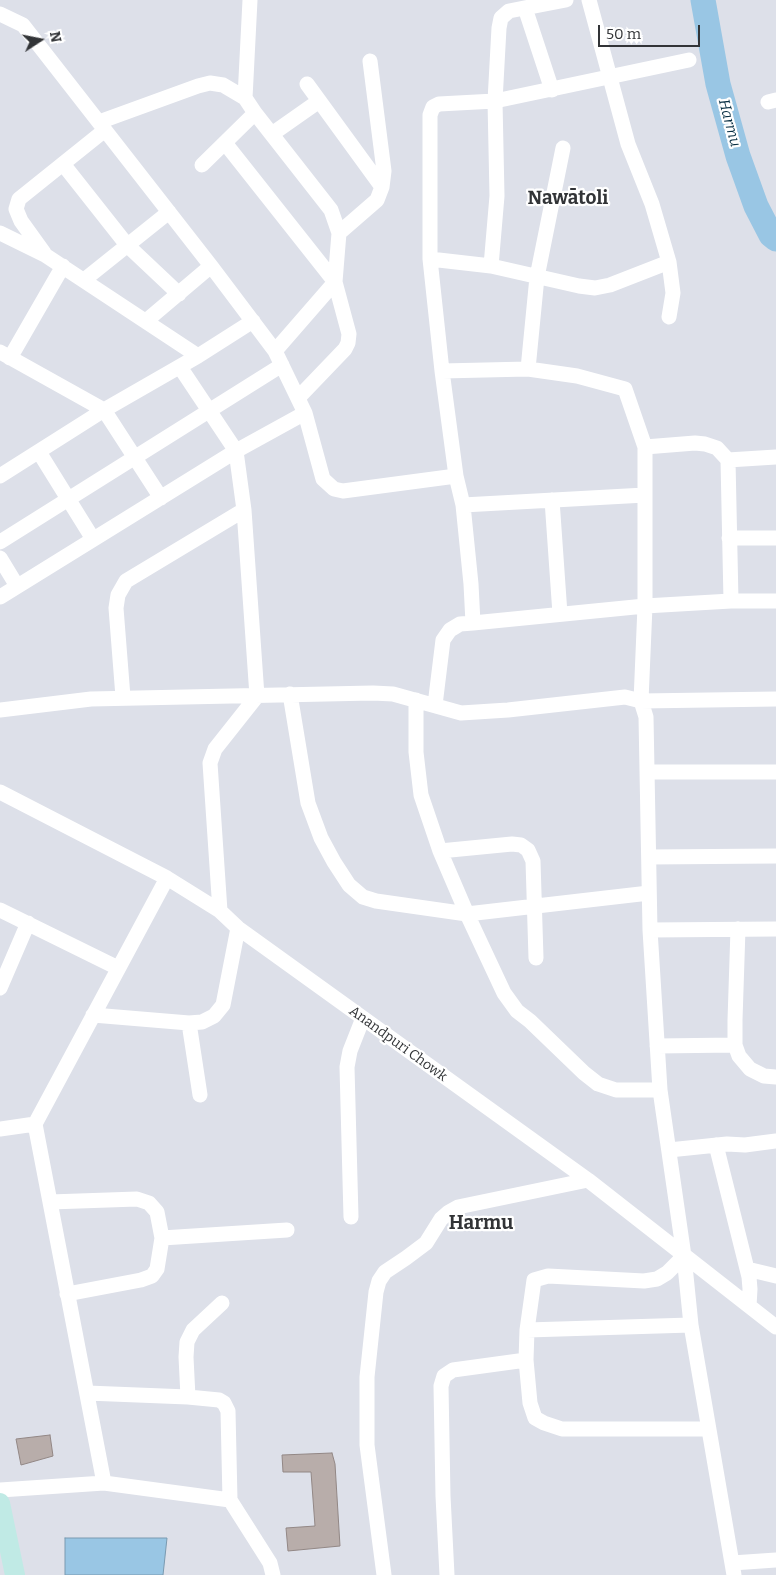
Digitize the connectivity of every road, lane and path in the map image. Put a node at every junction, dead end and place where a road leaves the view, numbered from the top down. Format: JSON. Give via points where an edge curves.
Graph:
{"nodes":[{"id":1,"x":250,"y":0,"type":"edge"},
{"id":2,"x":566,"y":0,"type":"edge"},
{"id":3,"x":589,"y":0,"type":"edge"},
{"id":4,"x":525,"y":8,"type":"junction"},
{"id":5,"x":0,"y":14,"type":"edge"},
{"id":6,"x":689,"y":60,"type":"dead end"},
{"id":7,"x":370,"y":61,"type":"dead end"},
{"id":8,"x":610,"y":77,"type":"junction"},
{"id":9,"x":307,"y":84,"type":"dead end"},
{"id":10,"x":552,"y":90,"type":"junction"},
{"id":11,"x":245,"y":98,"type":"junction"},
{"id":12,"x":320,"y":101,"type":"junction"},
{"id":13,"x":495,"y":101,"type":"junction"},
{"id":14,"x":255,"y":113,"type":"junction"},
{"id":15,"x":102,"y":126,"type":"junction"},
{"id":16,"x":272,"y":134,"type":"junction"},
{"id":17,"x":225,"y":142,"type":"junction"},
{"id":18,"x":563,"y":148,"type":"dead end"},
{"id":19,"x":63,"y":164,"type":"junction"},
{"id":20,"x":202,"y":165,"type":"dead end"},
{"id":21,"x":382,"y":187,"type":"junction"},
{"id":22,"x":169,"y":212,"type":"junction"},
{"id":23,"x":0,"y":233,"type":"edge"},
{"id":24,"x":339,"y":233,"type":"junction"},
{"id":25,"x":127,"y":245,"type":"junction"},
{"id":26,"x":45,"y":255,"type":"junction"},
{"id":27,"x":430,"y":259,"type":"junction"},
{"id":28,"x":669,"y":262,"type":"junction"},
{"id":29,"x":63,"y":266,"type":"junction"},
{"id":30,"x":211,"y":266,"type":"junction"},
{"id":31,"x":491,"y":266,"type":"junction"},
{"id":32,"x":537,"y":277,"type":"junction"},
{"id":33,"x":84,"y":280,"type":"junction"},
{"id":34,"x":335,"y":282,"type":"junction"},
{"id":35,"x":179,"y":294,"type":"junction"},
{"id":36,"x":669,"y":317,"type":"dead end"},
{"id":37,"x":146,"y":321,"type":"junction"},
{"id":38,"x":253,"y":321,"type":"junction"},
{"id":39,"x":275,"y":351,"type":"junction"},
{"id":40,"x":5,"y":355,"type":"edge"},
{"id":41,"x":198,"y":356,"type":"junction"},
{"id":42,"x":282,"y":366,"type":"junction"},
{"id":43,"x":180,"y":367,"type":"junction"},
{"id":44,"x":528,"y":369,"type":"junction"},
{"id":45,"x":442,"y":371,"type":"junction"},
{"id":46,"x":298,"y":398,"type":"junction"},
{"id":47,"x":104,"y":410,"type":"junction"},
{"id":48,"x":209,"y":411,"type":"junction"},
{"id":49,"x":305,"y":413,"type":"junction"},
{"id":50,"x":645,"y":447,"type":"junction"},
{"id":51,"x":39,"y":452,"type":"junction"},
{"id":52,"x":236,"y":452,"type":"junction"},
{"id":53,"x":776,"y":457,"type":"edge"},
{"id":54,"x":135,"y":458,"type":"junction"},
{"id":55,"x":728,"y":460,"type":"junction"},
{"id":56,"x":0,"y":476,"type":"edge"},
{"id":57,"x":456,"y":476,"type":"junction"},
{"id":58,"x":646,"y":495,"type":"junction"},
{"id":59,"x":161,"y":498,"type":"junction"},
{"id":60,"x":68,"y":499,"type":"junction"},
{"id":61,"x":552,"y":500,"type":"junction"},
{"id":62,"x":463,"y":505,"type":"junction"},
{"id":63,"x":244,"y":510,"type":"junction"},
{"id":64,"x":729,"y":538,"type":"junction"},
{"id":65,"x":776,"y":538,"type":"edge"},
{"id":66,"x":93,"y":539,"type":"junction"},
{"id":67,"x":0,"y":542,"type":"edge"},
{"id":68,"x":0,"y":558,"type":"edge"},
{"id":69,"x":17,"y":586,"type":"junction"},
{"id":70,"x":0,"y":597,"type":"edge"},
{"id":71,"x":776,"y":600,"type":"edge"},
{"id":72,"x":731,"y":601,"type":"junction"},
{"id":73,"x":645,"y":606,"type":"junction"},
{"id":74,"x":560,"y":614,"type":"junction"},
{"id":75,"x":473,"y":623,"type":"junction"},
{"id":76,"x":290,"y":694,"type":"junction"},
{"id":77,"x":258,"y":696,"type":"junction"},
{"id":78,"x":123,"y":697,"type":"junction"},
{"id":79,"x":776,"y":699,"type":"edge"},
{"id":80,"x":416,"y":700,"type":"junction"},
{"id":81,"x":641,"y":701,"type":"junction"},
{"id":82,"x":435,"y":705,"type":"junction"},
{"id":83,"x":0,"y":710,"type":"edge"},
{"id":84,"x":647,"y":772,"type":"junction"},
{"id":85,"x":776,"y":772,"type":"edge"},
{"id":86,"x":0,"y":792,"type":"edge"},
{"id":87,"x":440,"y":851,"type":"junction"},
{"id":88,"x":776,"y":856,"type":"edge"},
{"id":89,"x":649,"y":857,"type":"junction"},
{"id":90,"x":167,"y":878,"type":"junction"},
{"id":91,"x":649,"y":893,"type":"junction"},
{"id":92,"x":534,"y":907,"type":"junction"},
{"id":93,"x":0,"y":910,"type":"edge"},
{"id":94,"x":220,"y":912,"type":"junction"},
{"id":95,"x":466,"y":914,"type":"junction"},
{"id":96,"x":28,"y":924,"type":"junction"},
{"id":97,"x":238,"y":928,"type":"junction"},
{"id":98,"x":738,"y":929,"type":"junction"},
{"id":99,"x":776,"y":929,"type":"edge"},
{"id":100,"x":650,"y":930,"type":"junction"},
{"id":101,"x":536,"y":958,"type":"dead end"},
{"id":102,"x":118,"y":968,"type":"junction"},
{"id":103,"x":0,"y":988,"type":"edge"},
{"id":104,"x":93,"y":1015,"type":"junction"},
{"id":105,"x":363,"y":1018,"type":"junction"},
{"id":106,"x":189,"y":1023,"type":"junction"},
{"id":107,"x":735,"y":1045,"type":"junction"},
{"id":108,"x":657,"y":1046,"type":"junction"},
{"id":109,"x":776,"y":1077,"type":"edge"},
{"id":110,"x":660,"y":1090,"type":"junction"},
{"id":111,"x":200,"y":1095,"type":"dead end"},
{"id":112,"x":35,"y":1124,"type":"junction"},
{"id":113,"x":0,"y":1129,"type":"edge"},
{"id":114,"x":776,"y":1141,"type":"edge"},
{"id":115,"x":716,"y":1145,"type":"junction"},
{"id":116,"x":669,"y":1150,"type":"junction"},
{"id":117,"x":588,"y":1180,"type":"junction"},
{"id":118,"x":50,"y":1202,"type":"junction"},
{"id":119,"x":351,"y":1217,"type":"dead end"},
{"id":120,"x":287,"y":1230,"type":"dead end"},
{"id":121,"x":162,"y":1238,"type":"junction"},
{"id":122,"x":684,"y":1256,"type":"junction"},
{"id":123,"x":747,"y":1269,"type":"junction"},
{"id":124,"x":776,"y":1276,"type":"edge"},
{"id":125,"x":68,"y":1294,"type":"junction"},
{"id":126,"x":222,"y":1303,"type":"dead end"},
{"id":127,"x":749,"y":1306,"type":"junction"},
{"id":128,"x":691,"y":1326,"type":"junction"},
{"id":129,"x":776,"y":1327,"type":"edge"},
{"id":130,"x":527,"y":1330,"type":"junction"},
{"id":131,"x":526,"y":1360,"type":"junction"},
{"id":132,"x":87,"y":1393,"type":"junction"},
{"id":133,"x":188,"y":1397,"type":"junction"},
{"id":134,"x":709,"y":1429,"type":"junction"},
{"id":135,"x":104,"y":1483,"type":"junction"},
{"id":136,"x":0,"y":1490,"type":"edge"},
{"id":137,"x":230,"y":1500,"type":"junction"},
{"id":138,"x":0,"y":1503,"type":"edge"},
{"id":139,"x":776,"y":1560,"type":"edge"},
{"id":140,"x":733,"y":1569,"type":"edge"},
{"id":141,"x":15,"y":1575,"type":"edge"},
{"id":142,"x":273,"y":1575,"type":"edge"},
{"id":143,"x":384,"y":1575,"type":"edge"},
{"id":144,"x":447,"y":1575,"type":"edge"}],
"edges":[{"from":1,"to":11,"type":"street"},
{"from":2,"to":4,"type":"street"},
{"from":3,"to":8,"type":"street"},
{"from":4,"to":10,"type":"street"},
{"from":4,"to":13,"type":"street","via":[[509,11],[501,18]]},
{"from":5,"to":15,"type":"street","via":[[22,25]]},
{"from":6,"to":8,"type":"street"},
{"from":7,"to":21,"type":"street","via":[[384,171]]},
{"from":8,"to":10,"type":"street"},
{"from":8,"to":28,"type":"street","via":[[628,144],[652,204]]},
{"from":9,"to":12,"type":"street"},
{"from":10,"to":13,"type":"street"},
{"from":11,"to":14,"type":"street"},
{"from":11,"to":15,"type":"street","via":[[223,85],[210,83]]},
{"from":12,"to":16,"type":"street"},
{"from":12,"to":21,"type":"street"},
{"from":13,"to":27,"type":"street","via":[[433,107],[430,115]]},
{"from":13,"to":31,"type":"street","via":[[497,196]]},
{"from":14,"to":16,"type":"street"},
{"from":14,"to":17,"type":"street"},
{"from":15,"to":19,"type":"street"},
{"from":15,"to":22,"type":"street"},
{"from":16,"to":24,"type":"street","via":[[331,210]]},
{"from":17,"to":20,"type":"street"},
{"from":17,"to":34,"type":"street"},
{"from":18,"to":32,"type":"street"},
{"from":19,"to":25,"type":"street"},
{"from":19,"to":26,"type":"street","via":[[20,199],[16,209]]},
{"from":21,"to":24,"type":"street","via":[[377,200]]},
{"from":22,"to":25,"type":"street"},
{"from":22,"to":30,"type":"street"},
{"from":23,"to":26,"type":"street"},
{"from":24,"to":34,"type":"street"},
{"from":25,"to":33,"type":"street"},
{"from":25,"to":35,"type":"street"},
{"from":26,"to":29,"type":"street"},
{"from":27,"to":31,"type":"street"},
{"from":27,"to":45,"type":"street"},
{"from":28,"to":32,"type":"street","via":[[595,288]]},
{"from":28,"to":36,"type":"street","via":[[673,293]]},
{"from":29,"to":33,"type":"street"},
{"from":29,"to":40,"type":"street"},
{"from":30,"to":35,"type":"street"},
{"from":30,"to":38,"type":"street"},
{"from":31,"to":32,"type":"street"},
{"from":32,"to":44,"type":"street"},
{"from":33,"to":37,"type":"street"},
{"from":34,"to":39,"type":"street"},
{"from":34,"to":46,"type":"street","via":[[349,334],[348,343]]},
{"from":35,"to":37,"type":"street"},
{"from":37,"to":41,"type":"street"},
{"from":38,"to":39,"type":"street"},
{"from":38,"to":41,"type":"street"},
{"from":39,"to":42,"type":"street"},
{"from":40,"to":47,"type":"street"},
{"from":41,"to":43,"type":"street"},
{"from":42,"to":46,"type":"street"},
{"from":42,"to":48,"type":"street"},
{"from":43,"to":47,"type":"street"},
{"from":43,"to":48,"type":"street"},
{"from":44,"to":45,"type":"street"},
{"from":44,"to":50,"type":"street","via":[[577,376],[625,389]]},
{"from":45,"to":57,"type":"street"},
{"from":46,"to":49,"type":"street"},
{"from":47,"to":51,"type":"street"},
{"from":47,"to":54,"type":"street"},
{"from":48,"to":52,"type":"street"},
{"from":48,"to":54,"type":"street"},
{"from":49,"to":52,"type":"street"},
{"from":49,"to":57,"type":"street","via":[[323,479],[334,489],[343,491]]},
{"from":50,"to":55,"type":"street","via":[[705,444],[717,448]]},
{"from":50,"to":58,"type":"street"},
{"from":51,"to":56,"type":"street"},
{"from":51,"to":60,"type":"street"},
{"from":52,"to":59,"type":"street"},
{"from":52,"to":63,"type":"street"},
{"from":53,"to":55,"type":"street"},
{"from":54,"to":59,"type":"street"},
{"from":54,"to":60,"type":"street"},
{"from":55,"to":64,"type":"street"},
{"from":57,"to":62,"type":"street"},
{"from":58,"to":61,"type":"street"},
{"from":58,"to":73,"type":"street"},
{"from":59,"to":66,"type":"street"},
{"from":60,"to":66,"type":"street"},
{"from":60,"to":67,"type":"street"},
{"from":61,"to":62,"type":"street"},
{"from":61,"to":74,"type":"street"},
{"from":62,"to":75,"type":"street"},
{"from":63,"to":77,"type":"street"},
{"from":63,"to":78,"type":"street","via":[[126,581],[118,594],[116,608]]},
{"from":64,"to":65,"type":"street"},
{"from":64,"to":72,"type":"street"},
{"from":66,"to":69,"type":"street"},
{"from":68,"to":69,"type":"street"},
{"from":69,"to":70,"type":"street"},
{"from":71,"to":72,"type":"street"},
{"from":72,"to":73,"type":"street"},
{"from":73,"to":74,"type":"street"},
{"from":73,"to":81,"type":"street"},
{"from":74,"to":75,"type":"street"},
{"from":75,"to":82,"type":"street","via":[[460,624],[443,640]]},
{"from":76,"to":77,"type":"street"},
{"from":76,"to":80,"type":"street","via":[[373,693]]},
{"from":76,"to":95,"type":"street","via":[[308,803],[321,838],[349,885],[363,897],[376,901]]},
{"from":77,"to":78,"type":"street"},
{"from":77,"to":94,"type":"street","via":[[215,749],[210,764]]},
{"from":78,"to":83,"type":"street"},
{"from":79,"to":81,"type":"street"},
{"from":80,"to":82,"type":"street"},
{"from":80,"to":87,"type":"street","via":[[416,752],[421,795]]},
{"from":81,"to":82,"type":"street","via":[[625,697],[461,713]]},
{"from":81,"to":84,"type":"street","via":[[646,717]]},
{"from":84,"to":85,"type":"street"},
{"from":84,"to":89,"type":"street"},
{"from":86,"to":90,"type":"street","name":"Anandpuri Chowk"},
{"from":87,"to":92,"type":"street","via":[[521,845],[528,850],[533,861]]},
{"from":87,"to":95,"type":"street"},
{"from":88,"to":89,"type":"street"},
{"from":89,"to":91,"type":"street"},
{"from":90,"to":94,"type":"street","name":"Anandpuri Chowk"},
{"from":90,"to":102,"type":"street"},
{"from":91,"to":92,"type":"street"},
{"from":91,"to":100,"type":"street"},
{"from":92,"to":95,"type":"street"},
{"from":92,"to":101,"type":"street"},
{"from":93,"to":96,"type":"street"},
{"from":94,"to":97,"type":"street","name":"Anandpuri Chowk"},
{"from":95,"to":110,"type":"street","via":[[504,993],[517,1011],[584,1073],[598,1084],[616,1090]]},
{"from":96,"to":102,"type":"street"},
{"from":96,"to":103,"type":"street"},
{"from":97,"to":105,"type":"street","name":"Anandpuri Chowk"},
{"from":97,"to":106,"type":"street","via":[[223,1005],[214,1016],[202,1022]]},
{"from":98,"to":99,"type":"street"},
{"from":98,"to":100,"type":"street"},
{"from":98,"to":107,"type":"street"},
{"from":100,"to":108,"type":"street"},
{"from":102,"to":104,"type":"street"},
{"from":104,"to":106,"type":"street"},
{"from":104,"to":112,"type":"street"},
{"from":105,"to":117,"type":"street","name":"Anandpuri Chowk"},
{"from":105,"to":119,"type":"street","via":[[347,1067]]},
{"from":106,"to":111,"type":"street"},
{"from":107,"to":108,"type":"street"},
{"from":107,"to":109,"type":"street","via":[[738,1056],[750,1069],[764,1076]]},
{"from":108,"to":110,"type":"street"},
{"from":110,"to":116,"type":"street"},
{"from":112,"to":113,"type":"street"},
{"from":112,"to":118,"type":"street"},
{"from":114,"to":115,"type":"street"},
{"from":115,"to":116,"type":"street"},
{"from":115,"to":123,"type":"street"},
{"from":116,"to":122,"type":"street"},
{"from":117,"to":122,"type":"street","name":"Anandpuri Chowk"},
{"from":117,"to":143,"type":"street","via":[[458,1207],[441,1219],[426,1243],[384,1272],[379,1281],[367,1377],[367,1445]]},
{"from":118,"to":121,"type":"street","via":[[137,1199],[150,1203],[157,1212]]},
{"from":118,"to":125,"type":"street"},
{"from":120,"to":121,"type":"street"},
{"from":121,"to":125,"type":"street","via":[[157,1269],[152,1276]]},
{"from":122,"to":127,"type":"street","name":"Anandpuri Chowk"},
{"from":122,"to":128,"type":"street"},
{"from":122,"to":130,"type":"street","via":[[667,1273],[644,1281],[548,1276],[534,1280]]},
{"from":123,"to":124,"type":"street"},
{"from":123,"to":127,"type":"street"},
{"from":125,"to":132,"type":"street"},
{"from":126,"to":133,"type":"street","via":[[193,1330],[187,1342]]},
{"from":127,"to":129,"type":"street","name":"Anandpuri Chowk"},
{"from":128,"to":130,"type":"street"},
{"from":128,"to":134,"type":"street"},
{"from":130,"to":131,"type":"street"},
{"from":131,"to":134,"type":"street","via":[[534,1418],[544,1423],[562,1428]]},
{"from":131,"to":144,"type":"street","via":[[453,1370],[444,1376],[441,1386]]},
{"from":132,"to":133,"type":"street"},
{"from":132,"to":135,"type":"street"},
{"from":133,"to":137,"type":"street","via":[[219,1400],[228,1411]]},
{"from":134,"to":140,"type":"street"},
{"from":135,"to":136,"type":"street"},
{"from":135,"to":137,"type":"street"},
{"from":137,"to":142,"type":"street","via":[[270,1563]]},
{"from":138,"to":141,"type":"main road"},
{"from":139,"to":140,"type":"street"}]}
